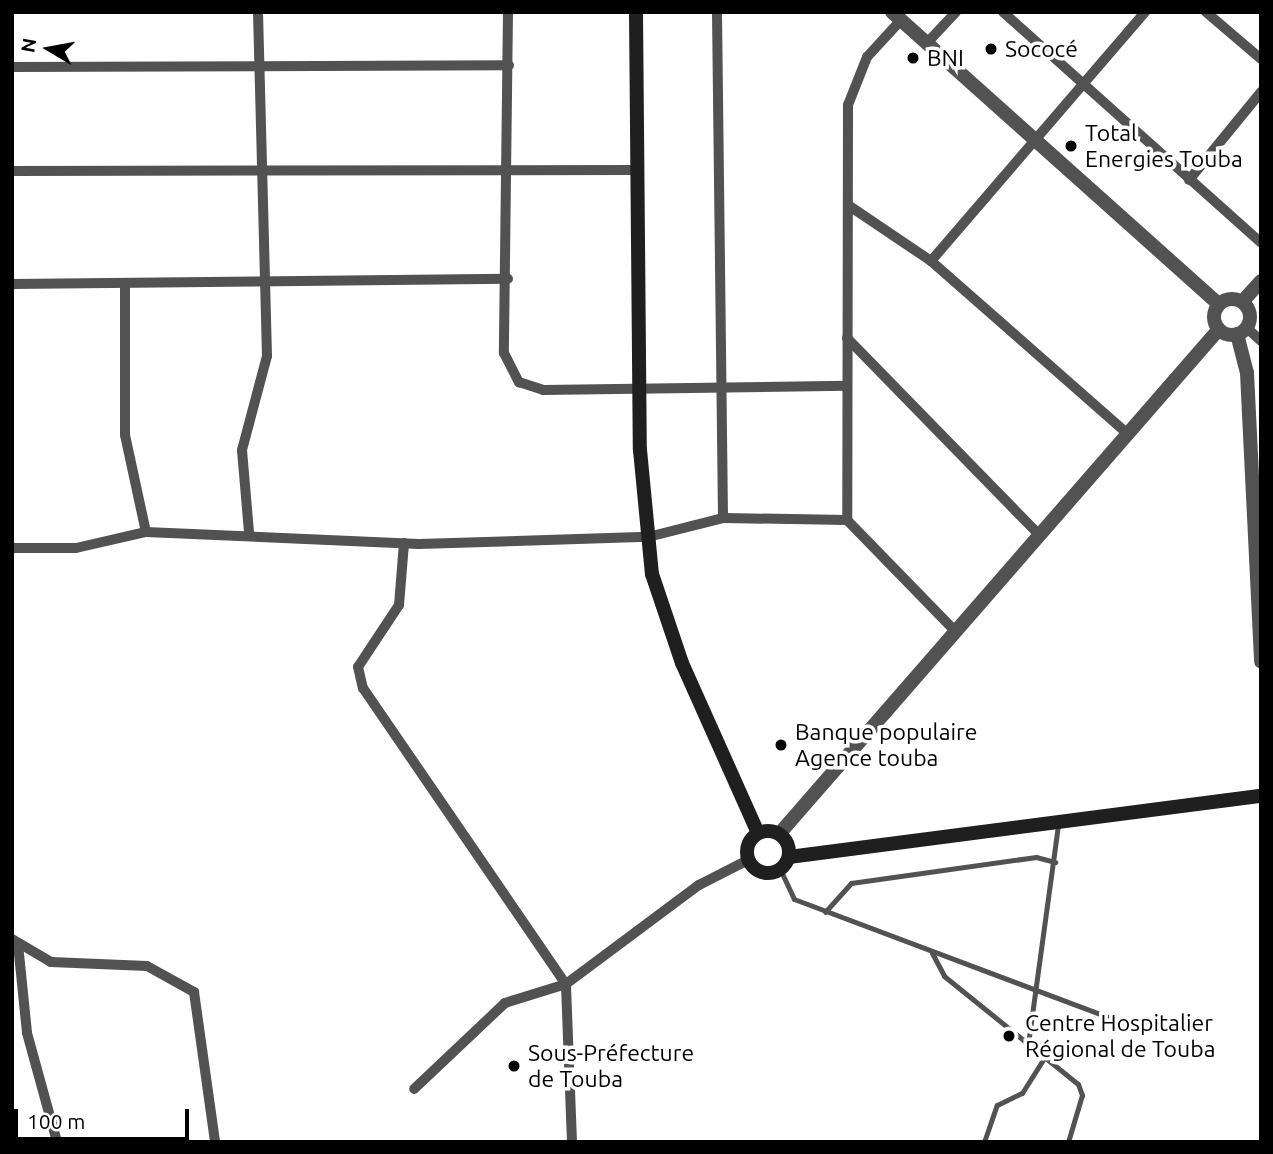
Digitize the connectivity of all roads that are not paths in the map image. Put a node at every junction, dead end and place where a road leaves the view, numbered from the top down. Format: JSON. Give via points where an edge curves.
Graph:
{"nodes":[{"id":1,"x":258,"y":12,"type":"edge"},
{"id":2,"x":508,"y":12,"type":"edge"},
{"id":3,"x":636,"y":12,"type":"edge"},
{"id":4,"x":717,"y":12,"type":"edge"},
{"id":5,"x":956,"y":12,"type":"edge"},
{"id":6,"x":1003,"y":12,"type":"edge"},
{"id":7,"x":1145,"y":12,"type":"edge"},
{"id":8,"x":1206,"y":12,"type":"edge"},
{"id":9,"x":896,"y":16,"type":"edge"},
{"id":10,"x":926,"y":44,"type":"junction"},
{"id":11,"x":1261,"y":59,"type":"edge"},
{"id":12,"x":509,"y":65,"type":"junction"},
{"id":13,"x":257,"y":66,"type":"junction"},
{"id":14,"x":12,"y":67,"type":"edge"},
{"id":15,"x":1085,"y":85,"type":"junction"},
{"id":16,"x":1261,"y":92,"type":"edge"},
{"id":17,"x":1037,"y":139,"type":"junction"},
{"id":18,"x":510,"y":170,"type":"junction"},
{"id":19,"x":636,"y":170,"type":"junction"},
{"id":20,"x":12,"y":171,"type":"edge"},
{"id":21,"x":261,"y":171,"type":"junction"},
{"id":22,"x":1189,"y":180,"type":"junction"},
{"id":23,"x":848,"y":205,"type":"junction"},
{"id":24,"x":1261,"y":243,"type":"edge"},
{"id":25,"x":931,"y":261,"type":"junction"},
{"id":26,"x":508,"y":279,"type":"junction"},
{"id":27,"x":1261,"y":281,"type":"edge"},
{"id":28,"x":267,"y":282,"type":"junction"},
{"id":29,"x":125,"y":283,"type":"junction"},
{"id":30,"x":12,"y":284,"type":"edge"},
{"id":31,"x":1243,"y":301,"type":"junction"},
{"id":32,"x":1219,"y":304,"type":"junction"},
{"id":33,"x":1219,"y":329,"type":"junction"},
{"id":34,"x":1242,"y":331,"type":"junction"},
{"id":35,"x":847,"y":338,"type":"junction"},
{"id":36,"x":1261,"y":341,"type":"edge"},
{"id":37,"x":724,"y":384,"type":"junction"},
{"id":38,"x":847,"y":386,"type":"junction"},
{"id":39,"x":640,"y":390,"type":"junction"},
{"id":40,"x":1128,"y":434,"type":"junction"},
{"id":41,"x":723,"y":518,"type":"junction"},
{"id":42,"x":847,"y":520,"type":"junction"},
{"id":43,"x":146,"y":532,"type":"junction"},
{"id":44,"x":249,"y":532,"type":"junction"},
{"id":45,"x":1038,"y":534,"type":"junction"},
{"id":46,"x":648,"y":537,"type":"junction"},
{"id":47,"x":404,"y":543,"type":"junction"},
{"id":48,"x":12,"y":548,"type":"edge"},
{"id":49,"x":956,"y":632,"type":"junction"},
{"id":50,"x":1261,"y":663,"type":"edge"},
{"id":51,"x":1261,"y":796,"type":"edge"},
{"id":52,"x":1058,"y":824,"type":"junction"},
{"id":53,"x":758,"y":833,"type":"junction"},
{"id":54,"x":780,"y":833,"type":"junction"},
{"id":55,"x":789,"y":857,"type":"junction"},
{"id":56,"x":748,"y":860,"type":"junction"},
{"id":57,"x":1055,"y":862,"type":"junction"},
{"id":58,"x":780,"y":869,"type":"junction"},
{"id":59,"x":825,"y":912,"type":"junction"},
{"id":60,"x":15,"y":941,"type":"edge"},
{"id":61,"x":932,"y":953,"type":"junction"},
{"id":62,"x":566,"y":984,"type":"junction"},
{"id":63,"x":1035,"y":991,"type":"junction"},
{"id":64,"x":1124,"y":1023,"type":"dead end"},
{"id":65,"x":1028,"y":1044,"type":"junction"},
{"id":66,"x":1044,"y":1058,"type":"junction"},
{"id":67,"x":414,"y":1089,"type":"dead end"},
{"id":68,"x":57,"y":1142,"type":"edge"},
{"id":69,"x":215,"y":1142,"type":"edge"},
{"id":70,"x":572,"y":1142,"type":"edge"},
{"id":71,"x":984,"y":1142,"type":"edge"},
{"id":72,"x":1068,"y":1142,"type":"edge"}],
"edges":[{"from":1,"to":13,"type":"street"},
{"from":2,"to":12,"type":"street"},
{"from":3,"to":19,"type":"main road"},
{"from":4,"to":37,"type":"street"},
{"from":5,"to":10,"type":"street"},
{"from":6,"to":15,"type":"street"},
{"from":7,"to":15,"type":"street"},
{"from":8,"to":11,"type":"street"},
{"from":9,"to":10,"type":"street"},
{"from":9,"to":23,"type":"street","via":[[854,80],[848,105]]},
{"from":10,"to":17,"type":"street"},
{"from":12,"to":13,"type":"street"},
{"from":12,"to":18,"type":"street"},
{"from":13,"to":14,"type":"street"},
{"from":13,"to":21,"type":"street"},
{"from":15,"to":17,"type":"street"},
{"from":15,"to":22,"type":"street"},
{"from":16,"to":22,"type":"street"},
{"from":17,"to":25,"type":"street"},
{"from":17,"to":32,"type":"street"},
{"from":18,"to":19,"type":"street"},
{"from":18,"to":21,"type":"street"},
{"from":18,"to":26,"type":"street"},
{"from":19,"to":39,"type":"main road"},
{"from":20,"to":21,"type":"street"},
{"from":21,"to":28,"type":"street"},
{"from":22,"to":24,"type":"street"},
{"from":23,"to":25,"type":"street"},
{"from":23,"to":35,"type":"street"},
{"from":25,"to":40,"type":"street"},
{"from":26,"to":28,"type":"street"},
{"from":26,"to":39,"type":"street","via":[[504,353],[519,382],[543,390]]},
{"from":27,"to":31,"type":"street"},
{"from":28,"to":29,"type":"street"},
{"from":28,"to":44,"type":"street","via":[[267,356],[242,450]]},
{"from":29,"to":30,"type":"street"},
{"from":29,"to":43,"type":"street","via":[[125,436]]},
{"from":31,"to":32,"type":"street"},
{"from":31,"to":34,"type":"street","via":[[1250,314]]},
{"from":32,"to":33,"type":"street","via":[[1214,317]]},
{"from":33,"to":34,"type":"street"},
{"from":33,"to":40,"type":"street"},
{"from":34,"to":36,"type":"street"},
{"from":34,"to":50,"type":"street"},
{"from":35,"to":38,"type":"street"},
{"from":35,"to":45,"type":"street"},
{"from":37,"to":38,"type":"street"},
{"from":37,"to":39,"type":"street"},
{"from":37,"to":41,"type":"street"},
{"from":38,"to":42,"type":"street"},
{"from":39,"to":46,"type":"main road"},
{"from":40,"to":45,"type":"street"},
{"from":41,"to":42,"type":"street"},
{"from":41,"to":46,"type":"street"},
{"from":42,"to":49,"type":"street"},
{"from":43,"to":44,"type":"street"},
{"from":43,"to":48,"type":"street","via":[[76,548]]},
{"from":44,"to":47,"type":"street"},
{"from":45,"to":49,"type":"street"},
{"from":46,"to":47,"type":"street"},
{"from":46,"to":53,"type":"main road","via":[[664,620]]},
{"from":47,"to":62,"type":"street","via":[[398,605],[358,667],[363,688]]},
{"from":49,"to":54,"type":"street"},
{"from":51,"to":52,"type":"main road"},
{"from":52,"to":55,"type":"main road"},
{"from":52,"to":57,"type":"lane"},
{"from":53,"to":54,"type":"main road"},
{"from":53,"to":56,"type":"main road","via":[[748,844]]},
{"from":54,"to":55,"type":"main road"},
{"from":55,"to":58,"type":"main road"},
{"from":56,"to":58,"type":"main road","via":[[758,871]]},
{"from":56,"to":62,"type":"street","via":[[699,885]]},
{"from":57,"to":59,"type":"lane","via":[[1036,857],[851,883]]},
{"from":57,"to":63,"type":"lane"},
{"from":58,"to":59,"type":"lane","via":[[793,899]]},
{"from":59,"to":61,"type":"lane"},
{"from":60,"to":68,"type":"street","via":[[27,1034]]},
{"from":60,"to":69,"type":"street","via":[[75,966],[147,966],[194,992]]},
{"from":61,"to":63,"type":"lane"},
{"from":61,"to":65,"type":"lane","via":[[944,976]]},
{"from":62,"to":67,"type":"street","via":[[505,1003]]},
{"from":62,"to":70,"type":"street"},
{"from":63,"to":64,"type":"lane"},
{"from":63,"to":65,"type":"lane"},
{"from":65,"to":66,"type":"lane"},
{"from":66,"to":71,"type":"lane","via":[[1021,1093],[997,1105]]},
{"from":66,"to":72,"type":"lane","via":[[1078,1084],[1082,1096]]}]}
